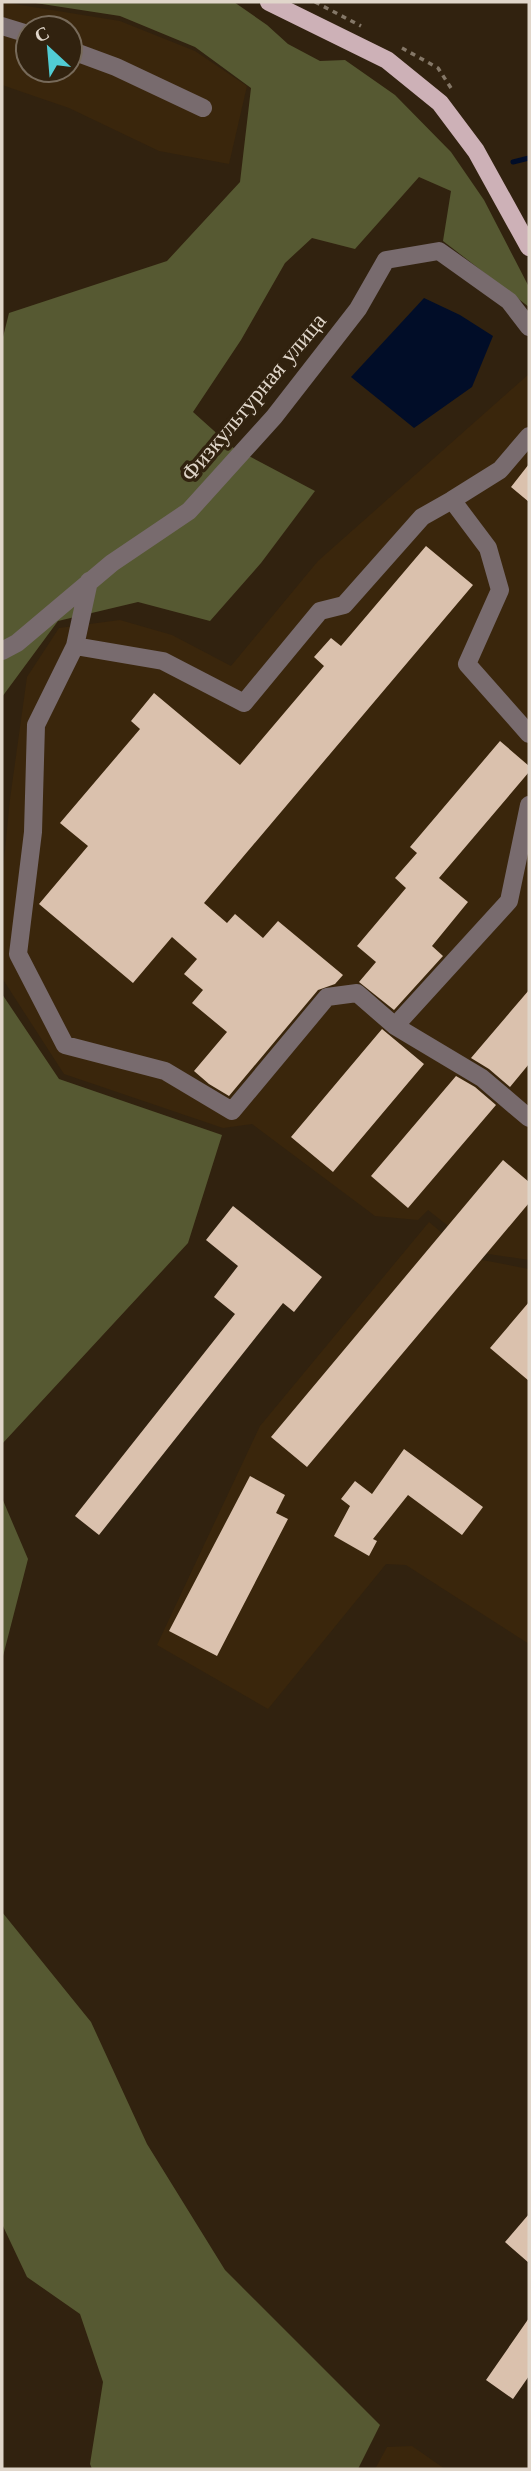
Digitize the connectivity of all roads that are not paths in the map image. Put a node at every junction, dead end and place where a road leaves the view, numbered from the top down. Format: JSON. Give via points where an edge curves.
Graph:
{"nodes":[{"id":1,"x":269,"y":2,"type":"edge"},
{"id":2,"x":84,"y":55,"type":"edge"},
{"id":3,"x":203,"y":108,"type":"dead end"},
{"id":4,"x":529,"y":247,"type":"edge"},
{"id":5,"x":529,"y":327,"type":"edge"},
{"id":6,"x":529,"y":436,"type":"edge"},
{"id":7,"x":452,"y":500,"type":"junction"},
{"id":8,"x":89,"y":580,"type":"junction"},
{"id":9,"x":75,"y":646,"type":"junction"},
{"id":10,"x":2,"y":651,"type":"edge"},
{"id":11,"x":529,"y":734,"type":"edge"},
{"id":12,"x":529,"y":805,"type":"edge"},
{"id":13,"x":395,"y":1026,"type":"junction"},
{"id":14,"x":529,"y":1118,"type":"edge"}],
"edges":[{"from":1,"to":4,"type":"main road","via":[[387,60],[440,103],[476,151]]},
{"from":2,"to":3,"type":"street"},
{"from":5,"to":8,"type":"street","name":"Физкультурная улица","via":[[509,301],[439,251],[386,260],[358,309],[274,417],[189,510]]},
{"from":6,"to":7,"type":"street","via":[[500,470]]},
{"from":7,"to":9,"type":"street","via":[[422,517],[344,605],[320,611],[243,703],[163,662]]},
{"from":7,"to":11,"type":"street","via":[[488,548],[500,590],[467,664]]},
{"from":8,"to":9,"type":"street"},
{"from":8,"to":10,"type":"street","name":"Физкультурная улица"},
{"from":9,"to":13,"type":"street","via":[[36,725],[33,832],[18,954],[65,1045],[165,1072],[232,1111],[327,997],[357,993]]},
{"from":12,"to":13,"type":"street","via":[[509,901]]},
{"from":13,"to":14,"type":"street","via":[[482,1078]]}]}
